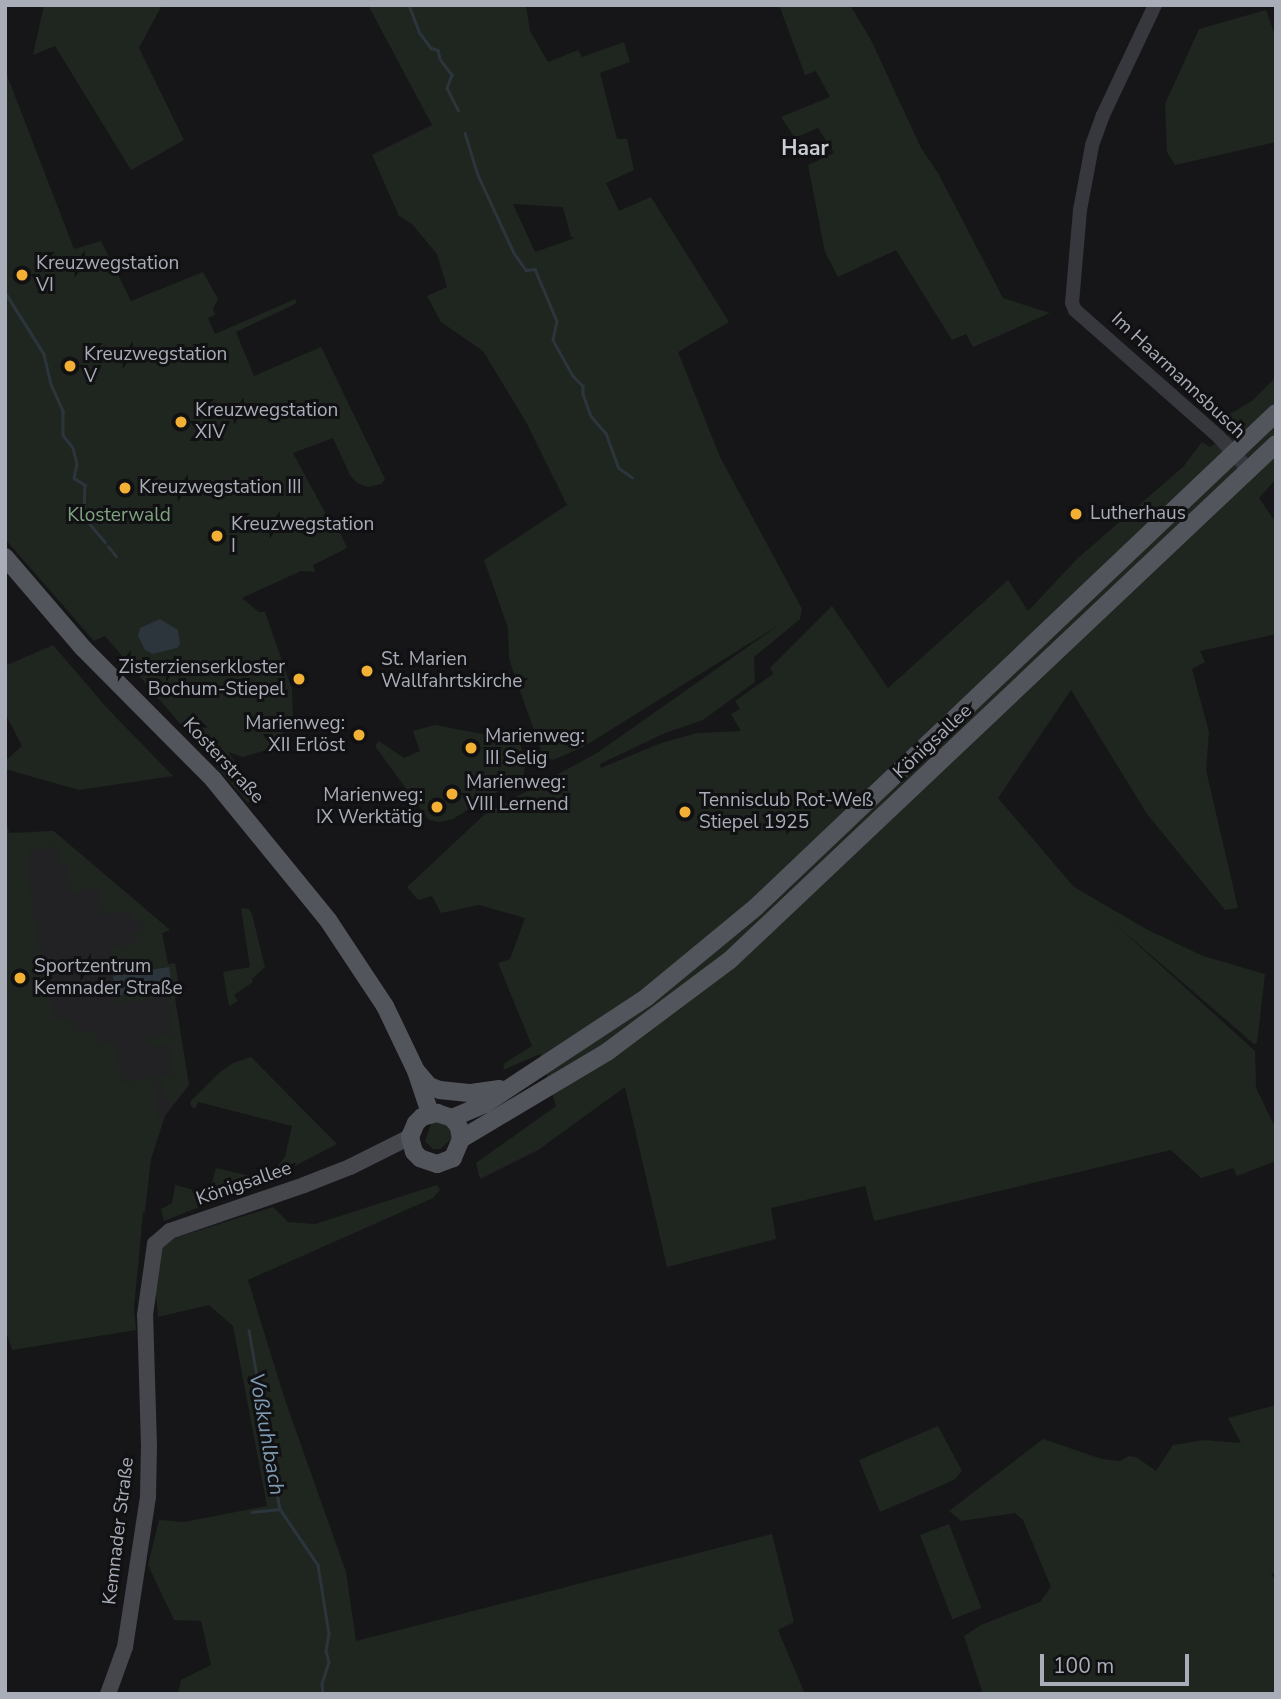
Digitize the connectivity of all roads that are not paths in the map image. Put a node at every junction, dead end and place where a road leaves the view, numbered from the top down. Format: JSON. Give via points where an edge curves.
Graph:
{"nodes":[{"id":1,"x":1155,"y":5,"type":"edge"},
{"id":2,"x":1276,"y":413,"type":"edge"},
{"id":3,"x":1276,"y":444,"type":"edge"},
{"id":4,"x":1234,"y":453,"type":"junction"},
{"id":5,"x":1249,"y":470,"type":"junction"},
{"id":6,"x":5,"y":557,"type":"edge"},
{"id":7,"x":397,"y":1032,"type":"junction"},
{"id":8,"x":416,"y":1071,"type":"junction"},
{"id":9,"x":507,"y":1088,"type":"junction"},
{"id":10,"x":426,"y":1115,"type":"junction"},
{"id":11,"x":452,"y":1118,"type":"junction"},
{"id":12,"x":461,"y":1139,"type":"junction"},
{"id":13,"x":412,"y":1144,"type":"junction"},
{"id":14,"x":155,"y":1244,"type":"joint"},
{"id":15,"x":108,"y":1694,"type":"edge"}],
"edges":[{"from":1,"to":4,"type":"street","name":"Im Haarmannsbusch","via":[[1103,115],[1086,169],[1072,303]]},
{"from":2,"to":4,"type":"main road","name":"Königsallee"},
{"from":3,"to":5,"type":"main road","name":"Königsallee"},
{"from":4,"to":5,"type":"street","name":"Im Haarmannsbusch"},
{"from":4,"to":9,"type":"main road","name":"Königsallee","via":[[756,907],[647,997]]},
{"from":5,"to":12,"type":"main road","name":"Königsallee","via":[[730,960],[610,1050]]},
{"from":6,"to":7,"type":"main road","name":"Kosterstraße","via":[[83,648],[213,779],[343,940],[376,989]]},
{"from":7,"to":8,"type":"main road"},
{"from":7,"to":10,"type":"main road","via":[[412,1093]]},
{"from":8,"to":9,"type":"main road","name":"Königsallee","via":[[429,1086],[450,1092]]},
{"from":8,"to":10,"type":"main road"},
{"from":9,"to":11,"type":"main road","name":"Königsallee","via":[[485,1104]]},
{"from":10,"to":11,"type":"main road"},
{"from":10,"to":13,"type":"main road","via":[[416,1122]]},
{"from":11,"to":12,"type":"main road"},
{"from":12,"to":13,"type":"main road","name":"Königsallee","via":[[458,1151],[443,1163],[425,1161]]},
{"from":13,"to":14,"type":"main road","name":"Königsallee","via":[[170,1231]]},
{"from":14,"to":15,"type":"main road","name":"Kemnader Straße","via":[[145,1325],[148,1497],[125,1647]]}]}
